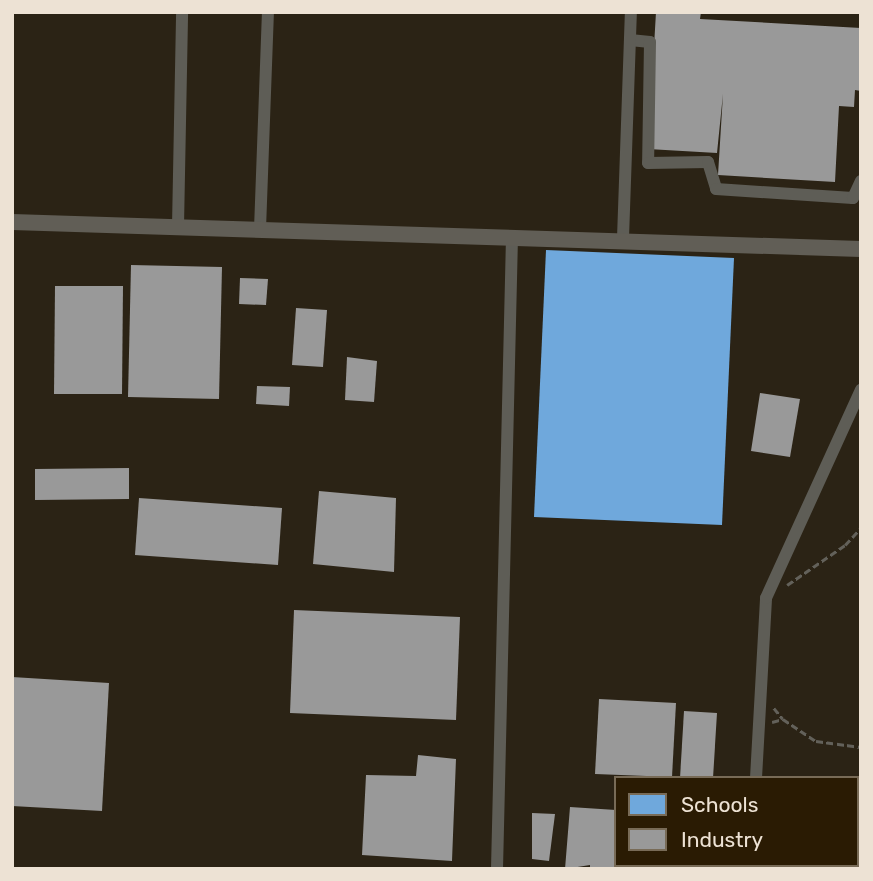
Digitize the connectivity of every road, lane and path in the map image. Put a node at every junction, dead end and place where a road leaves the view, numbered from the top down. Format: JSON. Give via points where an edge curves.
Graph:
{"nodes":[{"id":1,"x":182,"y":12,"type":"edge"},
{"id":2,"x":268,"y":12,"type":"edge"},
{"id":3,"x":631,"y":12,"type":"edge"},
{"id":4,"x":630,"y":40,"type":"junction"},
{"id":5,"x":861,"y":181,"type":"edge"},
{"id":6,"x":12,"y":222,"type":"edge"},
{"id":7,"x":177,"y":226,"type":"junction"},
{"id":8,"x":260,"y":229,"type":"junction"},
{"id":9,"x":512,"y":236,"type":"junction"},
{"id":10,"x":623,"y":239,"type":"junction"},
{"id":11,"x":861,"y":249,"type":"edge"},
{"id":12,"x":861,"y":390,"type":"edge"},
{"id":13,"x":861,"y":528,"type":"edge"},
{"id":14,"x":766,"y":598,"type":"junction"},
{"id":15,"x":759,"y":727,"type":"junction"},
{"id":16,"x":861,"y":747,"type":"edge"},
{"id":17,"x":756,"y":776,"type":"edge"},
{"id":18,"x":497,"y":869,"type":"edge"}],
"edges":[{"from":1,"to":7,"type":"street"},
{"from":2,"to":8,"type":"street"},
{"from":3,"to":4,"type":"street"},
{"from":4,"to":5,"type":"street","via":[[650,42],[648,163],[708,162],[716,189],[853,198]]},
{"from":4,"to":10,"type":"street"},
{"from":6,"to":7,"type":"main road"},
{"from":7,"to":8,"type":"main road"},
{"from":8,"to":9,"type":"main road"},
{"from":9,"to":10,"type":"main road"},
{"from":9,"to":18,"type":"street"},
{"from":10,"to":11,"type":"main road"},
{"from":12,"to":14,"type":"street"},
{"from":13,"to":14,"type":"path","via":[[810,571]]},
{"from":14,"to":15,"type":"street"},
{"from":15,"to":16,"type":"path","via":[[783,719],[816,741]]},
{"from":15,"to":17,"type":"street"}]}
